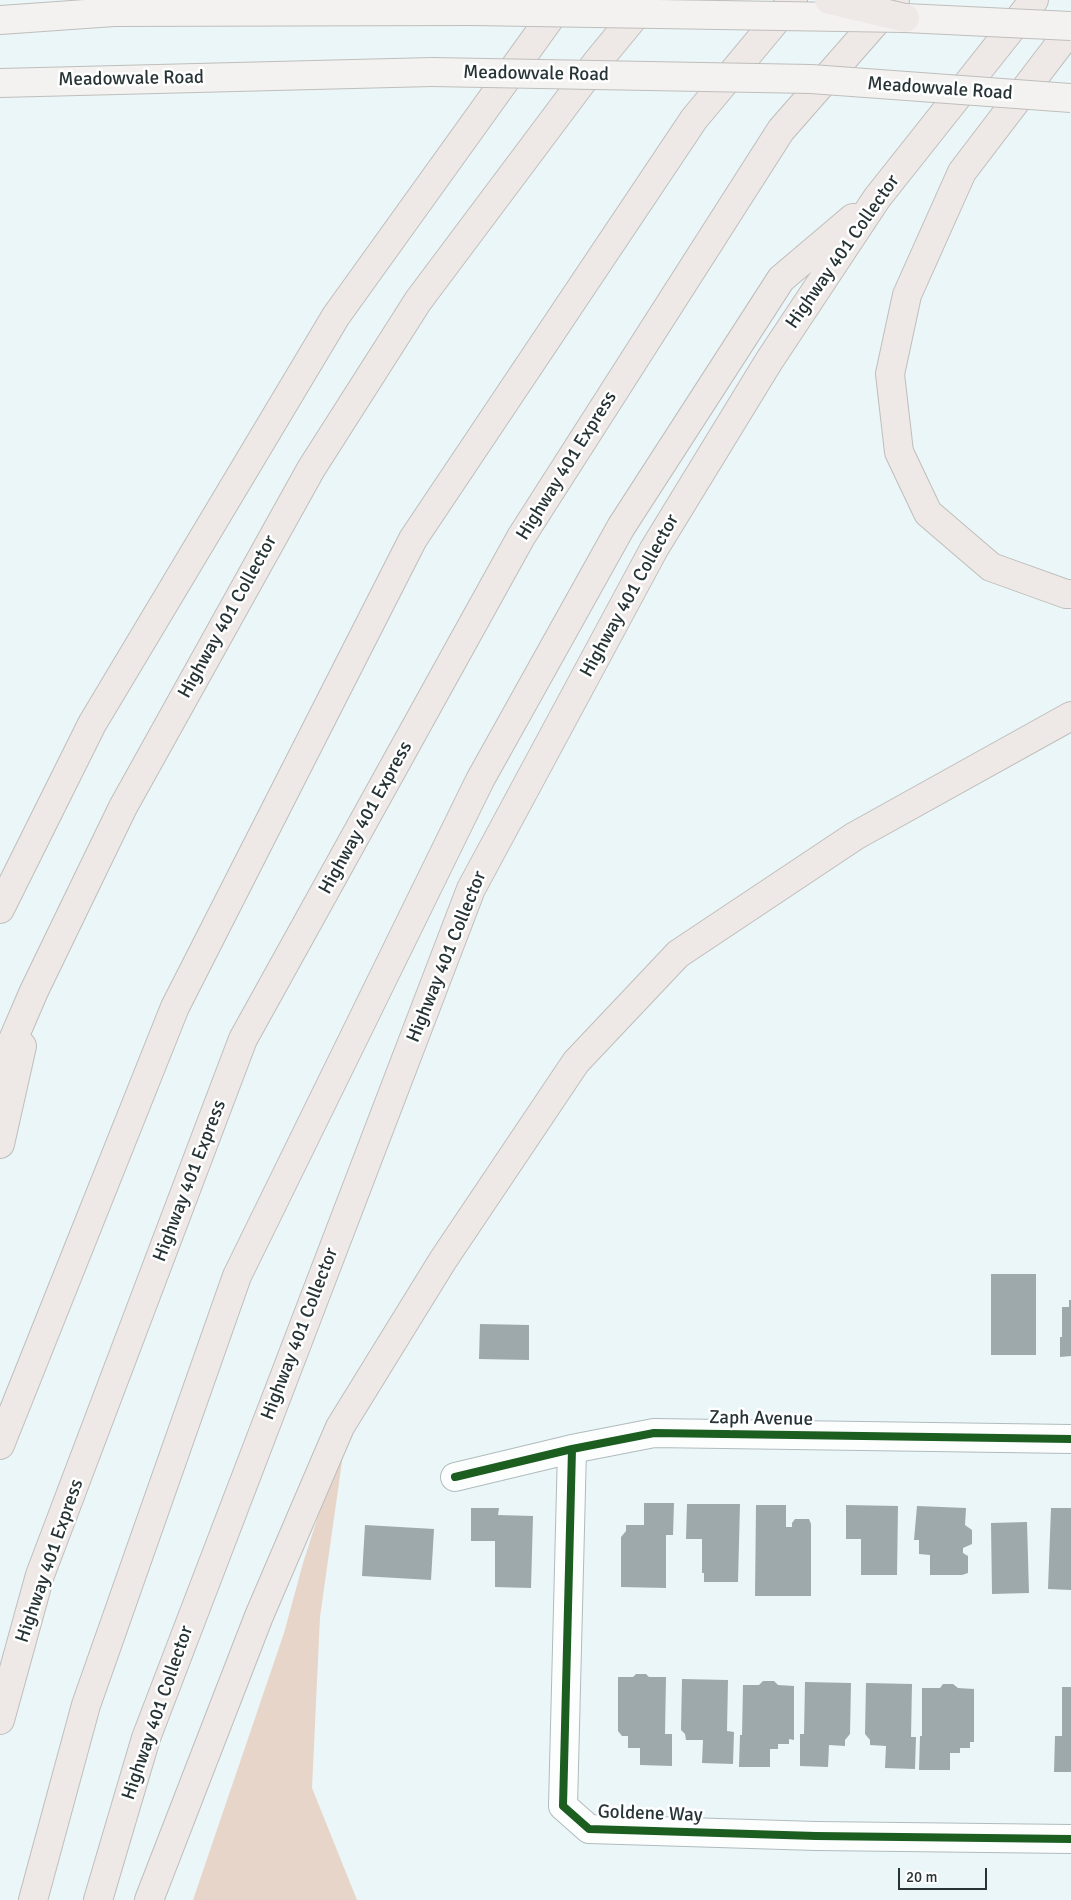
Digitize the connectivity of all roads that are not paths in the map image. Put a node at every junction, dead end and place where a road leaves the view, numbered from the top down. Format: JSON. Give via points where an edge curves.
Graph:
{"nodes":[{"id":1,"x":563,"y":0,"type":"edge"},
{"id":2,"x":648,"y":0,"type":"edge"},
{"id":3,"x":793,"y":0,"type":"edge"},
{"id":4,"x":829,"y":0,"type":"edge"},
{"id":5,"x":1034,"y":0,"type":"edge"},
{"id":6,"x":900,"y":9,"type":"edge"},
{"id":7,"x":0,"y":20,"type":"edge"},
{"id":8,"x":1071,"y":28,"type":"edge"},
{"id":9,"x":0,"y":82,"type":"edge"},
{"id":10,"x":1071,"y":98,"type":"edge"},
{"id":11,"x":877,"y":198,"type":"junction"},
{"id":12,"x":1071,"y":594,"type":"edge"},
{"id":13,"x":1071,"y":716,"type":"edge"},
{"id":14,"x":0,"y":909,"type":"edge"},
{"id":15,"x":34,"y":991,"type":"junction"},
{"id":16,"x":0,"y":1070,"type":"edge"},
{"id":17,"x":0,"y":1144,"type":"edge"},
{"id":18,"x":1071,"y":1439,"type":"edge"},
{"id":19,"x":0,"y":1445,"type":"edge"},
{"id":20,"x":572,"y":1449,"type":"junction"},
{"id":21,"x":455,"y":1477,"type":"dead end"},
{"id":22,"x":0,"y":1720,"type":"edge"},
{"id":23,"x":1071,"y":1839,"type":"edge"},
{"id":24,"x":33,"y":1900,"type":"edge"},
{"id":25,"x":98,"y":1900,"type":"edge"},
{"id":26,"x":149,"y":1900,"type":"edge"}],
"edges":[{"from":1,"to":14,"type":"highway","via":[[336,316],[92,724]]},
{"from":2,"to":15,"type":"highway","name":"Highway 401 Collector","via":[[597,62],[418,301],[311,469],[123,807]]},
{"from":3,"to":19,"type":"highway","via":[[694,119],[413,539],[174,1007]]},
{"from":4,"to":6,"type":"highway","bridge":true},
{"from":5,"to":11,"type":"highway","name":"Highway 401 Collector"},
{"from":6,"to":7,"type":"main road","bridge":true,"via":[[114,12]]},
{"from":6,"to":8,"type":"main road","bridge":true},
{"from":6,"to":22,"type":"highway","name":"Highway 401 Express","via":[[781,130],[521,537],[244,1039],[40,1575]]},
{"from":8,"to":12,"type":"highway","via":[[962,172],[907,295],[890,374],[899,452],[928,513],[991,567]]},
{"from":9,"to":10,"type":"main road","name":"Meadowvale Road","bridge":true,"via":[[432,72],[811,79]]},
{"from":11,"to":24,"type":"highway","via":[[781,279],[621,527],[480,780],[237,1276],[86,1705]]},
{"from":11,"to":25,"type":"highway","name":"Highway 401 Collector","via":[[769,361],[654,549],[471,889],[146,1738]]},
{"from":13,"to":26,"type":"highway","via":[[855,836],[678,954],[576,1062],[443,1260],[340,1426],[258,1616]]},
{"from":15,"to":16,"type":"highway","name":"Highway 401 Collector"},
{"from":15,"to":17,"type":"highway"},
{"from":18,"to":20,"type":"street","name":"Zaph Avenue","via":[[654,1433]]},
{"from":20,"to":21,"type":"street","name":"Zaph Avenue"},
{"from":20,"to":23,"type":"street","name":"Goldene Way","via":[[563,1806],[589,1829]]}]}
